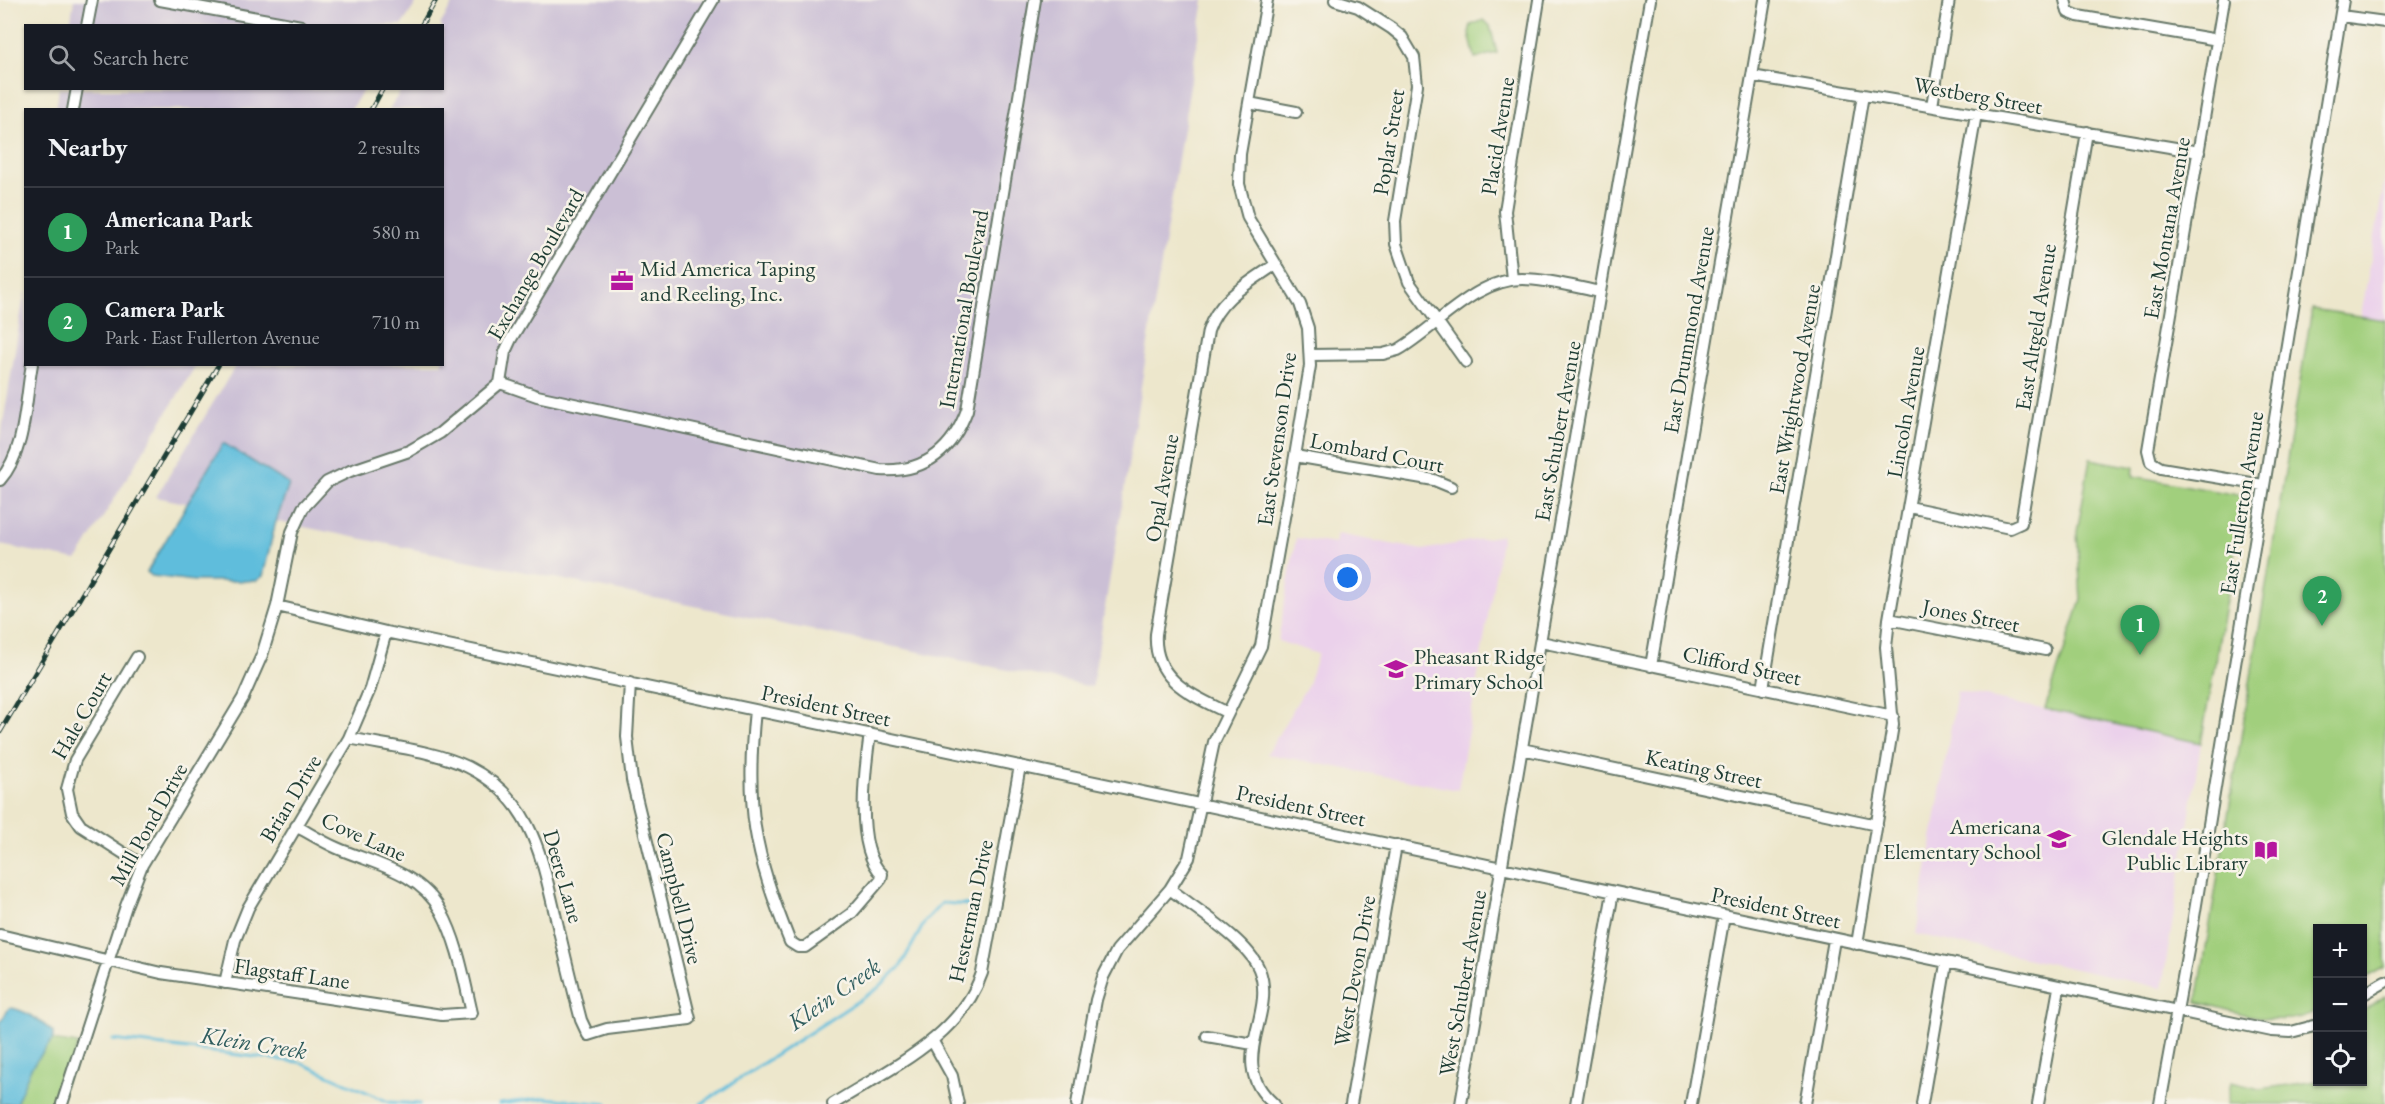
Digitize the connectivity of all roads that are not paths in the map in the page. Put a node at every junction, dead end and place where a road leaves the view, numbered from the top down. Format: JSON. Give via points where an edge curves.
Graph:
{"nodes":[{"id":1,"x":92,"y":0,"type":"edge"},
{"id":2,"x":160,"y":0,"type":"edge"},
{"id":3,"x":713,"y":0,"type":"edge"},
{"id":4,"x":1035,"y":0,"type":"edge"},
{"id":5,"x":1266,"y":0,"type":"edge"},
{"id":6,"x":1335,"y":0,"type":"edge"},
{"id":7,"x":1539,"y":0,"type":"edge"},
{"id":8,"x":1650,"y":0,"type":"edge"},
{"id":9,"x":1765,"y":0,"type":"edge"},
{"id":10,"x":1949,"y":0,"type":"edge"},
{"id":11,"x":2065,"y":0,"type":"edge"},
{"id":12,"x":2224,"y":0,"type":"edge"},
{"id":13,"x":2343,"y":0,"type":"edge"},
{"id":14,"x":2341,"y":16,"type":"junction"},
{"id":15,"x":2385,"y":22,"type":"edge"},
{"id":16,"x":87,"y":24,"type":"edge"},
{"id":17,"x":290,"y":24,"type":"edge"},
{"id":18,"x":2218,"y":39,"type":"junction"},
{"id":19,"x":1752,"y":76,"type":"junction"},
{"id":20,"x":77,"y":90,"type":"edge"},
{"id":21,"x":1863,"y":95,"type":"junction"},
{"id":22,"x":1249,"y":103,"type":"junction"},
{"id":23,"x":1932,"y":106,"type":"junction"},
{"id":24,"x":74,"y":108,"type":"edge"},
{"id":25,"x":1296,"y":112,"type":"dead end"},
{"id":26,"x":1976,"y":114,"type":"junction"},
{"id":27,"x":2087,"y":132,"type":"junction"},
{"id":28,"x":2199,"y":152,"type":"junction"},
{"id":29,"x":1276,"y":264,"type":"junction"},
{"id":30,"x":1512,"y":279,"type":"junction"},
{"id":31,"x":1600,"y":292,"type":"junction"},
{"id":32,"x":1439,"y":321,"type":"junction"},
{"id":33,"x":1311,"y":356,"type":"junction"},
{"id":34,"x":1467,"y":362,"type":"dead end"},
{"id":35,"x":32,"y":366,"type":"edge"},
{"id":36,"x":500,"y":383,"type":"junction"},
{"id":37,"x":1295,"y":456,"type":"junction"},
{"id":38,"x":0,"y":480,"type":"edge"},
{"id":39,"x":2263,"y":485,"type":"junction"},
{"id":40,"x":1451,"y":487,"type":"dead end"},
{"id":41,"x":1909,"y":507,"type":"junction"},
{"id":42,"x":277,"y":606,"type":"junction"},
{"id":43,"x":1889,"y":619,"type":"junction"},
{"id":44,"x":386,"y":632,"type":"junction"},
{"id":45,"x":1541,"y":642,"type":"junction"},
{"id":46,"x":2044,"y":650,"type":"dead end"},
{"id":47,"x":137,"y":657,"type":"dead end"},
{"id":48,"x":1651,"y":666,"type":"junction"},
{"id":49,"x":630,"y":683,"type":"junction"},
{"id":50,"x":1763,"y":689,"type":"junction"},
{"id":51,"x":755,"y":710,"type":"junction"},
{"id":52,"x":1228,"y":713,"type":"junction"},
{"id":53,"x":1893,"y":716,"type":"junction"},
{"id":54,"x":870,"y":734,"type":"junction"},
{"id":55,"x":349,"y":738,"type":"junction"},
{"id":56,"x":1522,"y":749,"type":"junction"},
{"id":57,"x":1020,"y":766,"type":"junction"},
{"id":58,"x":1201,"y":804,"type":"junction"},
{"id":59,"x":1877,"y":825,"type":"junction"},
{"id":60,"x":296,"y":826,"type":"junction"},
{"id":61,"x":1396,"y":844,"type":"junction"},
{"id":62,"x":142,"y":865,"type":"junction"},
{"id":63,"x":1502,"y":868,"type":"junction"},
{"id":64,"x":1170,"y":890,"type":"junction"},
{"id":65,"x":1613,"y":892,"type":"junction"},
{"id":66,"x":1724,"y":916,"type":"junction"},
{"id":67,"x":0,"y":935,"type":"edge"},
{"id":68,"x":1834,"y":940,"type":"junction"},
{"id":69,"x":1857,"y":944,"type":"junction"},
{"id":70,"x":109,"y":959,"type":"junction"},
{"id":71,"x":1946,"y":964,"type":"junction"},
{"id":72,"x":2385,"y":982,"type":"edge"},
{"id":73,"x":225,"y":983,"type":"junction"},
{"id":74,"x":2059,"y":988,"type":"junction"},
{"id":75,"x":2367,"y":992,"type":"edge"},
{"id":76,"x":2176,"y":1012,"type":"junction"},
{"id":77,"x":472,"y":1013,"type":"joint"},
{"id":78,"x":2313,"y":1026,"type":"edge"},
{"id":79,"x":588,"y":1035,"type":"joint"},
{"id":80,"x":1207,"y":1036,"type":"dead end"},
{"id":81,"x":932,"y":1040,"type":"junction"},
{"id":82,"x":1253,"y":1044,"type":"junction"},
{"id":83,"x":62,"y":1104,"type":"edge"},
{"id":84,"x":833,"y":1104,"type":"edge"},
{"id":85,"x":958,"y":1104,"type":"edge"},
{"id":86,"x":1077,"y":1104,"type":"edge"},
{"id":87,"x":1274,"y":1104,"type":"edge"},
{"id":88,"x":1351,"y":1104,"type":"edge"},
{"id":89,"x":1461,"y":1104,"type":"edge"},
{"id":90,"x":1576,"y":1104,"type":"edge"},
{"id":91,"x":1691,"y":1104,"type":"edge"},
{"id":92,"x":1805,"y":1104,"type":"edge"},
{"id":93,"x":1922,"y":1104,"type":"edge"},
{"id":94,"x":2038,"y":1104,"type":"edge"},
{"id":95,"x":2160,"y":1104,"type":"edge"}],
"edges":[{"from":1,"to":16,"type":"street"},
{"from":2,"to":17,"type":"street"},
{"from":3,"to":36,"type":"street","name":"Exchange Boulevard","via":[[511,339]]},
{"from":4,"to":36,"type":"street","name":"International Boulevard","via":[[967,410],[960,430],[930,462],[909,469],[880,470],[537,396]]},
{"from":5,"to":22,"type":"street","name":"East Stevenson Drive"},
{"from":6,"to":32,"type":"street","name":"Poplar Street","via":[[1373,16],[1402,38],[1414,57],[1417,85],[1395,220],[1396,244],[1408,282]]},
{"from":7,"to":30,"type":"street","name":"Placid Avenue","via":[[1504,211]]},
{"from":8,"to":31,"type":"street","name":"East Schubert Avenue"},
{"from":9,"to":19,"type":"street","name":"East Drummond Avenue"},
{"from":10,"to":23,"type":"street"},
{"from":11,"to":18,"type":"street","via":[[2068,12]]},
{"from":12,"to":18,"type":"street","name":"East Montana Avenue"},
{"from":13,"to":14,"type":"street","name":"East Fullerton Avenue"},
{"from":14,"to":15,"type":"street"},
{"from":14,"to":39,"type":"street","name":"East Fullerton Avenue"},
{"from":18,"to":28,"type":"street","name":"East Montana Avenue"},
{"from":19,"to":21,"type":"street","name":"Westberg Street"},
{"from":19,"to":48,"type":"street","name":"East Drummond Avenue"},
{"from":20,"to":24,"type":"street"},
{"from":21,"to":23,"type":"street","name":"Westberg Street"},
{"from":21,"to":50,"type":"street","name":"East Wrightwood Avenue"},
{"from":22,"to":25,"type":"street"},
{"from":22,"to":29,"type":"street","name":"East Stevenson Drive","via":[[1239,184],[1248,218]]},
{"from":23,"to":26,"type":"street","name":"Westberg Street"},
{"from":26,"to":27,"type":"street","name":"Westberg Street"},
{"from":26,"to":41,"type":"street","name":"Lincoln Avenue"},
{"from":27,"to":28,"type":"street","name":"Westberg Street"},
{"from":27,"to":41,"type":"street","name":"East Altgeld Avenue","via":[[2022,519],[2018,526],[2010,528]]},
{"from":28,"to":39,"type":"street","name":"East Montana Avenue","via":[[2148,450],[2151,462],[2161,468]]},
{"from":29,"to":33,"type":"street","name":"East Stevenson Drive","via":[[1300,304]]},
{"from":29,"to":52,"type":"street","name":"Opal Avenue","via":[[1226,300],[1214,313],[1208,331],[1156,634],[1160,666],[1170,678]]},
{"from":30,"to":31,"type":"street","via":[[1533,279]]},
{"from":30,"to":32,"type":"street","via":[[1478,292]]},
{"from":31,"to":45,"type":"street","name":"East Schubert Avenue"},
{"from":32,"to":33,"type":"street","via":[[1398,350]]},
{"from":32,"to":34,"type":"street","name":"Poplar Street"},
{"from":33,"to":37,"type":"street","name":"East Stevenson Drive"},
{"from":35,"to":38,"type":"street","via":[[17,450],[11,467]]},
{"from":36,"to":42,"type":"street","via":[[440,433],[409,451],[327,482],[296,519]]},
{"from":37,"to":40,"type":"street","name":"Lombard Court","via":[[1434,480]]},
{"from":37,"to":52,"type":"street","name":"East Stevenson Drive","via":[[1261,646]]},
{"from":39,"to":76,"type":"street","name":"East Fullerton Avenue"},
{"from":41,"to":43,"type":"street","name":"Lincoln Avenue"},
{"from":42,"to":44,"type":"street","name":"President Street"},
{"from":42,"to":62,"type":"street","name":"Mill Pond Drive","via":[[248,688]]},
{"from":43,"to":46,"type":"street","name":"Jones Street"},
{"from":43,"to":53,"type":"street","name":"Lincoln Avenue","via":[[1886,648]]},
{"from":44,"to":49,"type":"street","name":"President Street"},
{"from":44,"to":55,"type":"street","name":"Brian Drive","via":[[370,689]]},
{"from":45,"to":48,"type":"street","name":"Clifford Street"},
{"from":45,"to":56,"type":"street","name":"East Schubert Avenue"},
{"from":47,"to":62,"type":"street","name":"Hale Court","via":[[75,760],[67,789],[72,813],[81,826]]},
{"from":48,"to":50,"type":"street","name":"Clifford Street"},
{"from":49,"to":51,"type":"street","name":"President Street"},
{"from":49,"to":79,"type":"street","name":"Campbell Drive","via":[[627,737],[632,780],[690,1019]]},
{"from":50,"to":53,"type":"street","name":"Clifford Street"},
{"from":51,"to":54,"type":"street","name":"President Street"},
{"from":51,"to":54,"type":"street","via":[[750,789],[756,844],[790,942],[798,947],[805,947],[851,914],[882,874],[871,861],[864,809]]},
{"from":52,"to":58,"type":"street","name":"East Stevenson Drive","via":[[1214,742]]},
{"from":53,"to":59,"type":"street"},
{"from":54,"to":57,"type":"street","name":"President Street"},
{"from":55,"to":60,"type":"street","name":"Brian Drive"},
{"from":55,"to":79,"type":"street","name":"Deere Lane","via":[[466,766],[510,797],[538,844],[580,1020]]},
{"from":56,"to":59,"type":"street","name":"Keating Street"},
{"from":56,"to":63,"type":"street","name":"East Schubert Avenue"},
{"from":57,"to":58,"type":"street","name":"President Street"},
{"from":57,"to":81,"type":"street","name":"Hesterman Drive","via":[[982,973],[963,1012]]},
{"from":58,"to":61,"type":"street","name":"President Street"},
{"from":58,"to":64,"type":"street","name":"East Stevenson Drive","via":[[1189,858]]},
{"from":59,"to":69,"type":"street"},
{"from":60,"to":73,"type":"street","name":"Brian Drive","via":[[248,909],[235,940]]},
{"from":60,"to":77,"type":"street","name":"Cove Lane","via":[[335,848],[392,868],[420,887],[440,908]]},
{"from":61,"to":63,"type":"street","name":"President Street"},
{"from":61,"to":88,"type":"street","name":"West Devon Drive"},
{"from":62,"to":70,"type":"street","name":"Mill Pond Drive"},
{"from":63,"to":65,"type":"street","name":"President Street"},
{"from":63,"to":89,"type":"street","name":"West Schubert Avenue"},
{"from":64,"to":82,"type":"street","via":[[1244,948],[1257,964],[1263,989]]},
{"from":64,"to":86,"type":"street","name":"East Stevenson Drive","via":[[1117,950],[1102,977]]},
{"from":65,"to":66,"type":"street","name":"President Street"},
{"from":65,"to":90,"type":"street"},
{"from":66,"to":68,"type":"street","name":"President Street"},
{"from":66,"to":91,"type":"street"},
{"from":67,"to":70,"type":"street","name":"Flagstaff Lane"},
{"from":68,"to":69,"type":"street","name":"President Street"},
{"from":68,"to":92,"type":"street"},
{"from":69,"to":71,"type":"street","name":"President Street"},
{"from":70,"to":73,"type":"street","name":"Flagstaff Lane","via":[[161,973]]},
{"from":70,"to":83,"type":"street","name":"Mill Pond Drive"},
{"from":71,"to":74,"type":"street","name":"President Street"},
{"from":71,"to":93,"type":"street"},
{"from":72,"to":75,"type":"street"},
{"from":73,"to":77,"type":"street","name":"Flagstaff Lane","via":[[442,1015]]},
{"from":74,"to":76,"type":"street","name":"President Street"},
{"from":74,"to":94,"type":"street"},
{"from":76,"to":78,"type":"street","name":"President Street","via":[[2282,1033]]},
{"from":76,"to":95,"type":"street","name":"East Fullerton Avenue"},
{"from":80,"to":82,"type":"street"},
{"from":81,"to":84,"type":"street","name":"Hesterman Drive"},
{"from":81,"to":85,"type":"street","via":[[952,1076]]},
{"from":82,"to":87,"type":"street","via":[[1254,1076],[1261,1091]]}]}
